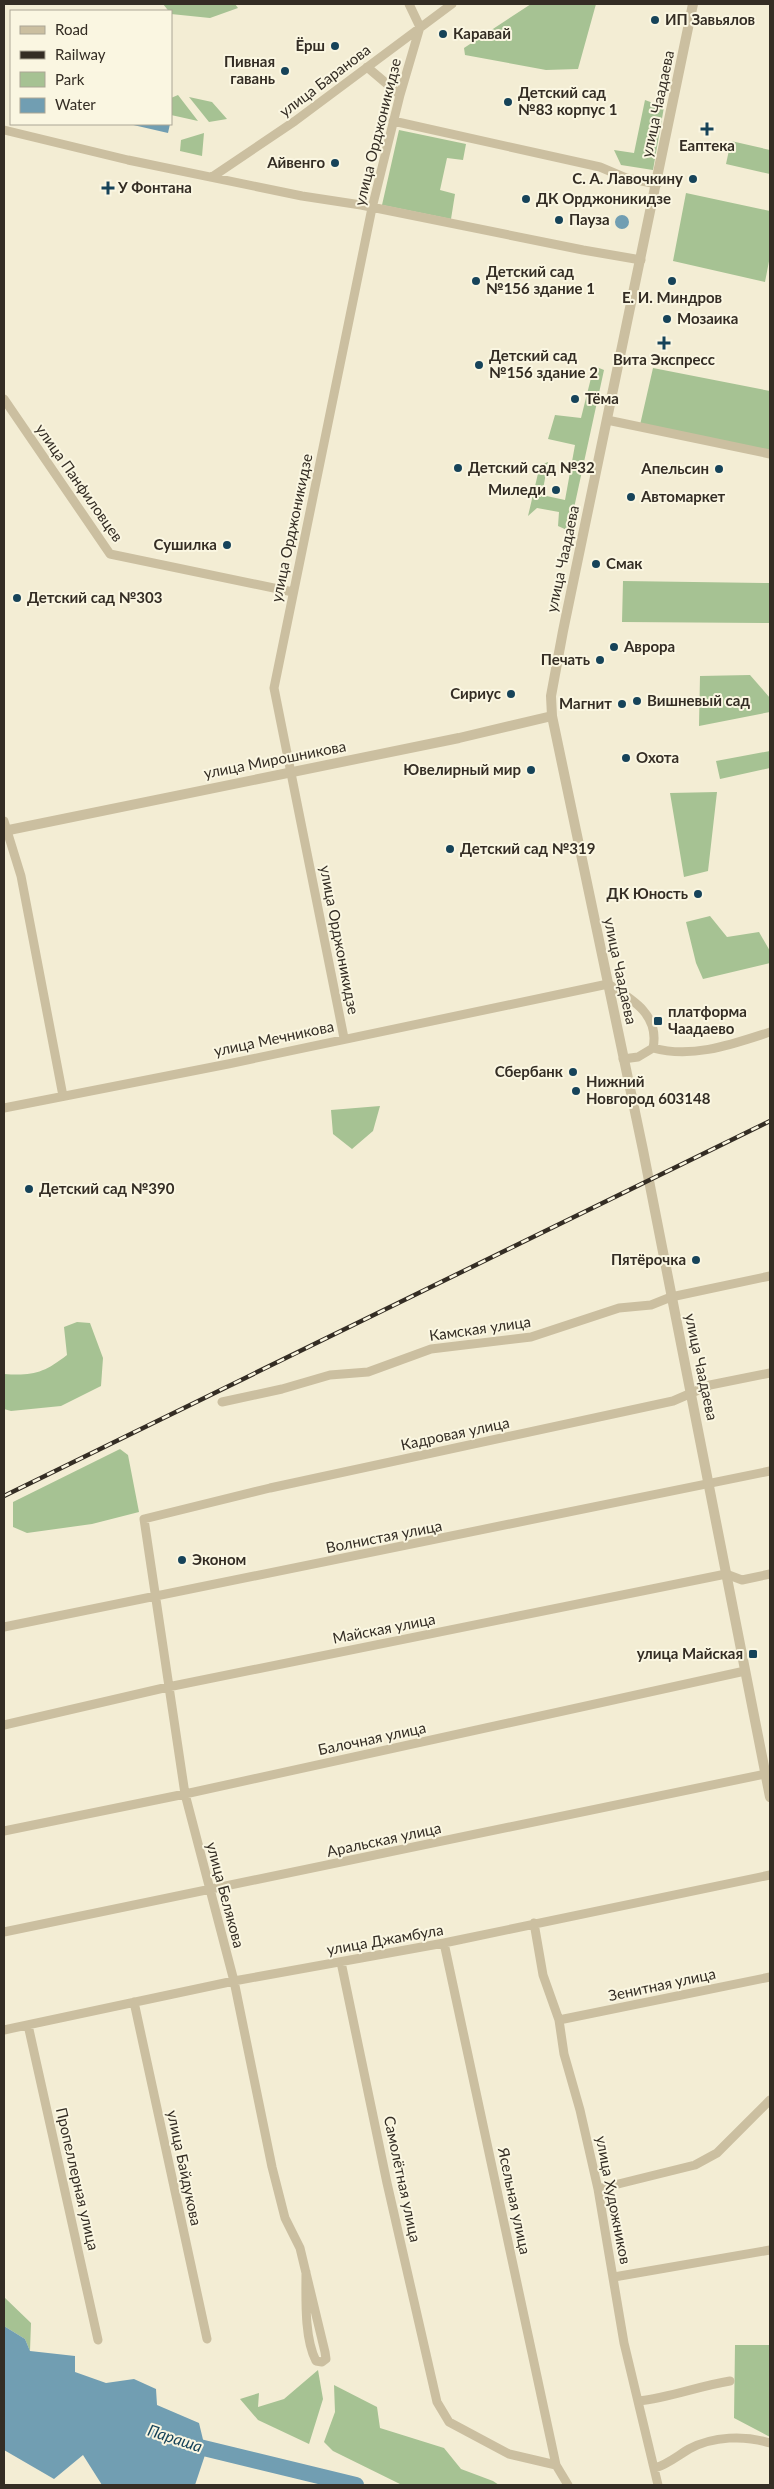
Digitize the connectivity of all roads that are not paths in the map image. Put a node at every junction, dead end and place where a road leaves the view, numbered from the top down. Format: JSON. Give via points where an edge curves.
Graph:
{"nodes":[{"id":1,"x":408,"y":4,"type":"edge"},
{"id":2,"x":452,"y":4,"type":"edge"},
{"id":3,"x":694,"y":4,"type":"edge"},
{"id":4,"x":420,"y":27,"type":"junction"},
{"id":5,"x":367,"y":68,"type":"junction"},
{"id":6,"x":400,"y":95,"type":"junction"},
{"id":7,"x":393,"y":120,"type":"junction"},
{"id":8,"x":4,"y":130,"type":"edge"},
{"id":9,"x":212,"y":177,"type":"junction"},
{"id":10,"x":657,"y":184,"type":"junction"},
{"id":11,"x":372,"y":208,"type":"junction"},
{"id":12,"x":641,"y":260,"type":"junction"},
{"id":13,"x":4,"y":399,"type":"edge"},
{"id":14,"x":607,"y":420,"type":"junction"},
{"id":15,"x":770,"y":454,"type":"edge"},
{"id":16,"x":293,"y":592,"type":"junction"},
{"id":17,"x":552,"y":716,"type":"junction"},
{"id":18,"x":291,"y":771,"type":"junction"},
{"id":19,"x":5,"y":827,"type":"edge"},
{"id":20,"x":608,"y":984,"type":"junction"},
{"id":21,"x":770,"y":1032,"type":"edge"},
{"id":22,"x":344,"y":1038,"type":"junction"},
{"id":23,"x":654,"y":1048,"type":"junction"},
{"id":24,"x":623,"y":1059,"type":"junction"},
{"id":25,"x":63,"y":1096,"type":"junction"},
{"id":26,"x":4,"y":1108,"type":"edge"},
{"id":27,"x":770,"y":1276,"type":"edge"},
{"id":28,"x":671,"y":1297,"type":"junction"},
{"id":29,"x":770,"y":1373,"type":"edge"},
{"id":30,"x":692,"y":1392,"type":"junction"},
{"id":31,"x":222,"y":1402,"type":"dead end"},
{"id":32,"x":770,"y":1471,"type":"edge"},
{"id":33,"x":709,"y":1483,"type":"junction"},
{"id":34,"x":144,"y":1519,"type":"joint"},
{"id":35,"x":726,"y":1574,"type":"junction"},
{"id":36,"x":770,"y":1574,"type":"edge"},
{"id":37,"x":157,"y":1596,"type":"junction"},
{"id":38,"x":4,"y":1627,"type":"edge"},
{"id":39,"x":745,"y":1671,"type":"junction"},
{"id":40,"x":168,"y":1686,"type":"junction"},
{"id":41,"x":4,"y":1725,"type":"edge"},
{"id":42,"x":768,"y":1774,"type":"edge"},
{"id":43,"x":185,"y":1794,"type":"junction"},
{"id":44,"x":770,"y":1797,"type":"edge"},
{"id":45,"x":4,"y":1831,"type":"edge"},
{"id":46,"x":770,"y":1875,"type":"edge"},
{"id":47,"x":209,"y":1890,"type":"junction"},
{"id":48,"x":534,"y":1923,"type":"junction"},
{"id":49,"x":4,"y":1932,"type":"edge"},
{"id":50,"x":444,"y":1943,"type":"junction"},
{"id":51,"x":341,"y":1962,"type":"junction"},
{"id":52,"x":770,"y":1977,"type":"edge"},
{"id":53,"x":234,"y":1982,"type":"junction"},
{"id":54,"x":134,"y":2002,"type":"junction"},
{"id":55,"x":559,"y":2020,"type":"junction"},
{"id":56,"x":28,"y":2025,"type":"junction"},
{"id":57,"x":4,"y":2030,"type":"edge"},
{"id":58,"x":770,"y":2100,"type":"edge"},
{"id":59,"x":598,"y":2189,"type":"junction"},
{"id":60,"x":770,"y":2250,"type":"edge"},
{"id":61,"x":306,"y":2272,"type":"junction"},
{"id":62,"x":614,"y":2277,"type":"junction"},
{"id":63,"x":207,"y":2339,"type":"dead end"},
{"id":64,"x":98,"y":2340,"type":"dead end"},
{"id":65,"x":730,"y":2381,"type":"dead end"},
{"id":66,"x":638,"y":2401,"type":"junction"},
{"id":67,"x":770,"y":2443,"type":"edge"},
{"id":68,"x":556,"y":2465,"type":"junction"},
{"id":69,"x":655,"y":2468,"type":"junction"},
{"id":70,"x":568,"y":2485,"type":"edge"},
{"id":71,"x":658,"y":2485,"type":"edge"}],
"edges":[{"from":1,"to":4,"type":"street"},
{"from":2,"to":4,"type":"street","name":"улица Баранова"},
{"from":3,"to":10,"type":"street","name":"улица Чаадаева"},
{"from":4,"to":5,"type":"street","name":"улица Баранова"},
{"from":4,"to":6,"type":"street","name":"улица Орджоникидзе"},
{"from":5,"to":6,"type":"street"},
{"from":5,"to":9,"type":"street","name":"улица Баранова"},
{"from":6,"to":7,"type":"street","name":"улица Орджоникидзе"},
{"from":7,"to":10,"type":"street","via":[[600,167],[626,178]]},
{"from":7,"to":11,"type":"street","name":"улица Орджоникидзе"},
{"from":8,"to":9,"type":"street"},
{"from":9,"to":11,"type":"street"},
{"from":10,"to":12,"type":"street","name":"улица Чаадаева"},
{"from":11,"to":12,"type":"street"},
{"from":11,"to":16,"type":"street","name":"улица Орджоникидзе"},
{"from":12,"to":14,"type":"street","name":"улица Чаадаева"},
{"from":13,"to":16,"type":"street","name":"улица Панфиловцев","via":[[110,554]]},
{"from":14,"to":15,"type":"street"},
{"from":14,"to":17,"type":"street","name":"улица Чаадаева","via":[[550,696]]},
{"from":16,"to":18,"type":"street","name":"улица Орджоникидзе","via":[[274,688]]},
{"from":17,"to":18,"type":"street","name":"улица Мирошникова"},
{"from":17,"to":20,"type":"street","name":"улица Чаадаева"},
{"from":18,"to":19,"type":"street","name":"улица Мирошникова"},
{"from":18,"to":22,"type":"street","name":"улица Орджоникидзе"},
{"from":19,"to":25,"type":"street","via":[[20,876]]},
{"from":20,"to":22,"type":"street","name":"улица Мечникова"},
{"from":20,"to":23,"type":"street","via":[[647,1013],[654,1030]]},
{"from":20,"to":24,"type":"street","name":"улица Чаадаева"},
{"from":21,"to":23,"type":"street","via":[[720,1049],[668,1052]]},
{"from":22,"to":25,"type":"street","name":"улица Мечникова"},
{"from":23,"to":24,"type":"street","via":[[638,1057]]},
{"from":24,"to":28,"type":"street","name":"улица Чаадаева"},
{"from":25,"to":26,"type":"street","name":"улица Мечникова"},
{"from":27,"to":28,"type":"street","name":"Камская улица"},
{"from":28,"to":30,"type":"street","name":"улица Чаадаева"},
{"from":28,"to":31,"type":"street","name":"Камская улица","via":[[651,1305],[618,1308],[532,1337],[431,1349],[368,1372],[330,1375]]},
{"from":29,"to":30,"type":"street","name":"Кадровая улица"},
{"from":30,"to":33,"type":"street","name":"улица Чаадаева"},
{"from":30,"to":34,"type":"street","name":"Кадровая улица","via":[[673,1401],[270,1488]]},
{"from":32,"to":33,"type":"street","name":"Волнистая улица"},
{"from":33,"to":35,"type":"street","name":"улица Чаадаева"},
{"from":33,"to":37,"type":"street","name":"Волнистая улица"},
{"from":34,"to":37,"type":"street","name":"улица Белякова"},
{"from":35,"to":36,"type":"street","name":"Майская улица","via":[[742,1580]]},
{"from":35,"to":39,"type":"street","name":"улица Чаадаева"},
{"from":35,"to":40,"type":"street","name":"Майская улица"},
{"from":37,"to":38,"type":"street","name":"Волнистая улица"},
{"from":37,"to":40,"type":"street","name":"улица Белякова"},
{"from":39,"to":42,"type":"street","name":"улица Чаадаева"},
{"from":39,"to":43,"type":"street","name":"Балочная улица"},
{"from":40,"to":41,"type":"street","name":"Майская улица"},
{"from":40,"to":43,"type":"street","name":"улица Белякова"},
{"from":42,"to":44,"type":"street","name":"улица Чаадаева"},
{"from":42,"to":47,"type":"street","name":"Аральская улица"},
{"from":43,"to":45,"type":"street","name":"Балочная улица"},
{"from":43,"to":47,"type":"street","name":"улица Белякова"},
{"from":46,"to":48,"type":"street","name":"улица Джамбула"},
{"from":47,"to":49,"type":"street","name":"Аральская улица"},
{"from":47,"to":53,"type":"street","name":"улица Белякова"},
{"from":48,"to":50,"type":"street","name":"улица Джамбула"},
{"from":48,"to":55,"type":"street","name":"улица Художников","via":[[542,1974]]},
{"from":50,"to":51,"type":"street","name":"улица Джамбула"},
{"from":50,"to":68,"type":"street","name":"Ясельная улица"},
{"from":51,"to":53,"type":"street","name":"улица Джамбула"},
{"from":51,"to":68,"type":"street","name":"Самолётная улица","via":[[437,2402],[449,2422],[509,2454]]},
{"from":52,"to":55,"type":"street","name":"Зенитная улица"},
{"from":53,"to":54,"type":"street","name":"улица Джамбула"},
{"from":53,"to":61,"type":"street","name":"улица Белякова","via":[[272,2167],[285,2218],[300,2248]]},
{"from":54,"to":56,"type":"street","name":"улица Джамбула"},
{"from":54,"to":63,"type":"street","name":"улица Байдукова"},
{"from":55,"to":59,"type":"street","name":"улица Художников","via":[[564,2054]]},
{"from":56,"to":57,"type":"street","name":"улица Джамбула"},
{"from":56,"to":64,"type":"street","name":"Пропеллерная улица"},
{"from":58,"to":59,"type":"street","via":[[717,2153],[695,2165]]},
{"from":59,"to":62,"type":"street","name":"улица Художников"},
{"from":60,"to":62,"type":"street"},
{"from":61,"to":61,"type":"street","name":"улица Белякова","via":[[325,2352],[326,2359],[322,2362],[316,2361],[310,2340]]},
{"from":62,"to":66,"type":"street","name":"улица Художников","via":[[624,2343]]},
{"from":65,"to":66,"type":"street","via":[[700,2386],[662,2399]]},
{"from":66,"to":69,"type":"street","name":"улица Художников"},
{"from":67,"to":69,"type":"street","via":[[748,2439],[714,2440],[689,2449]]},
{"from":68,"to":70,"type":"street","name":"Ясельная улица"},
{"from":69,"to":71,"type":"street","name":"улица Художников"}]}
